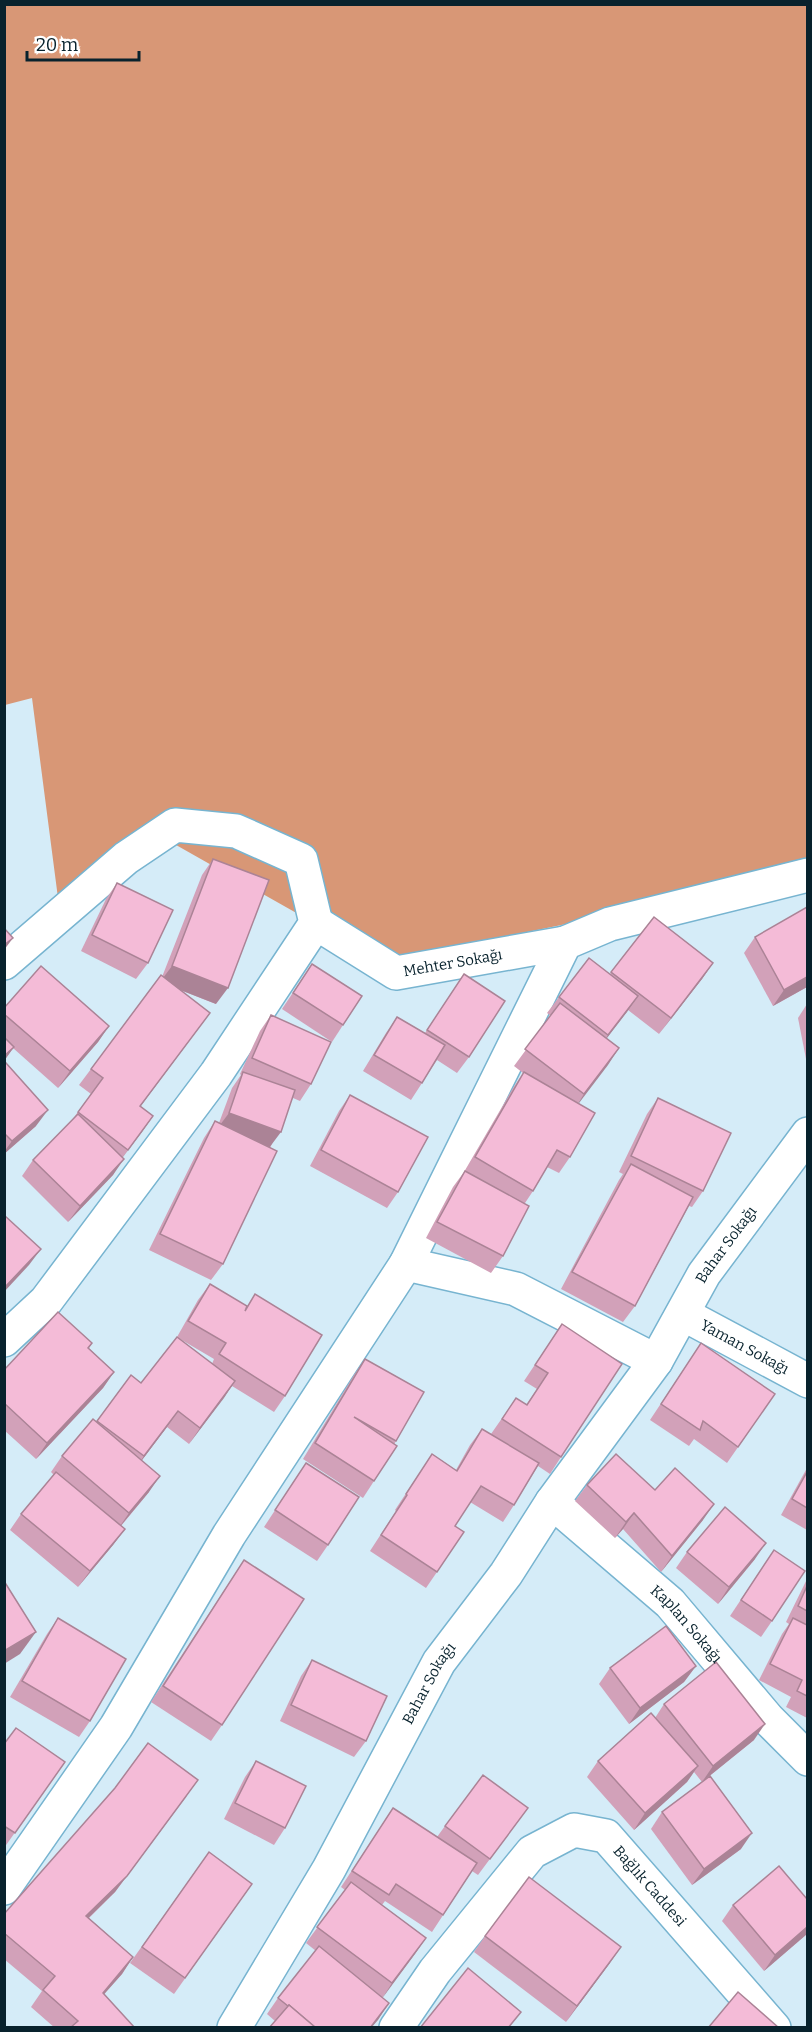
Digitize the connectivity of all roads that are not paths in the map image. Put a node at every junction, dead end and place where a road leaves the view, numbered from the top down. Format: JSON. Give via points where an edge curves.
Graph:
{"nodes":[{"id":1,"x":807,"y":875,"type":"edge"},
{"id":2,"x":316,"y":923,"type":"junction"},
{"id":3,"x":565,"y":942,"type":"junction"},
{"id":4,"x":4,"y":963,"type":"edge"},
{"id":5,"x":807,"y":1134,"type":"edge"},
{"id":6,"x":406,"y":1263,"type":"junction"},
{"id":7,"x":683,"y":1314,"type":"junction"},
{"id":8,"x":4,"y":1340,"type":"edge"},
{"id":9,"x":656,"y":1361,"type":"junction"},
{"id":10,"x":807,"y":1381,"type":"edge"},
{"id":11,"x":552,"y":1502,"type":"junction"},
{"id":12,"x":807,"y":1759,"type":"edge"},
{"id":13,"x":4,"y":1888,"type":"edge"},
{"id":14,"x":234,"y":2028,"type":"edge"},
{"id":15,"x":396,"y":2028,"type":"edge"},
{"id":16,"x":774,"y":2028,"type":"edge"}],
"edges":[{"from":1,"to":3,"type":"street","name":"Mehter Sokağı","via":[[610,924]]},
{"from":2,"to":3,"type":"street","name":"Mehter Sokağı","via":[[396,973]]},
{"from":2,"to":4,"type":"street","via":[[301,860],[236,831],[175,825],[126,858]]},
{"from":2,"to":8,"type":"street","via":[[209,1084],[46,1301]]},
{"from":3,"to":6,"type":"street"},
{"from":5,"to":7,"type":"street","name":"Bahar Sokağı","via":[[704,1274]]},
{"from":6,"to":9,"type":"street","via":[[516,1289]]},
{"from":6,"to":13,"type":"street","via":[[229,1535],[116,1727]]},
{"from":7,"to":9,"type":"street","name":"Bahar Sokağı"},
{"from":7,"to":10,"type":"street","name":"Yaman Sokağı"},
{"from":9,"to":11,"type":"street","name":"Bahar Sokağı"},
{"from":11,"to":12,"type":"street","name":"Kaplan Sokağı","via":[[670,1603]]},
{"from":11,"to":14,"type":"street","name":"Bahar Sokağı","via":[[506,1574],[439,1662],[329,1869]]},
{"from":15,"to":16,"type":"street","name":"Bağlık Caddesi","via":[[435,1971],[532,1852],[574,1830],[606,1836]]}]}
